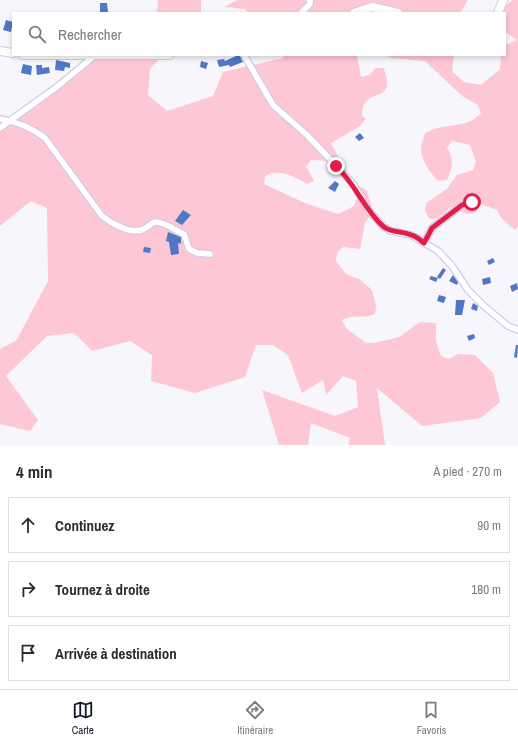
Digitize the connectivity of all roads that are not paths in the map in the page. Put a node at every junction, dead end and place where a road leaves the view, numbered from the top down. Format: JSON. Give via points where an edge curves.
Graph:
{"nodes":[{"id":1,"x":310,"y":0,"type":"edge"},
{"id":2,"x":503,"y":0,"type":"edge"},
{"id":3,"x":302,"y":12,"type":"edge"},
{"id":4,"x":357,"y":12,"type":"edge"},
{"id":5,"x":394,"y":12,"type":"edge"},
{"id":6,"x":498,"y":12,"type":"edge"},
{"id":7,"x":0,"y":51,"type":"edge"},
{"id":8,"x":12,"y":53,"type":"edge"},
{"id":9,"x":94,"y":56,"type":"edge"},
{"id":10,"x":245,"y":56,"type":"edge"},
{"id":11,"x":0,"y":119,"type":"edge"},
{"id":12,"x":12,"y":121,"type":"junction"},
{"id":13,"x":0,"y":128,"type":"edge"},
{"id":14,"x":472,"y":202,"type":"dead end"},
{"id":15,"x":424,"y":243,"type":"junction"},
{"id":16,"x":210,"y":254,"type":"dead end"},
{"id":17,"x":518,"y":330,"type":"edge"}],
"edges":[{"from":1,"to":3,"type":"street","via":[[310,4]]},
{"from":2,"to":6,"type":"street"},
{"from":4,"to":5,"type":"street","via":[[372,7]]},
{"from":7,"to":8,"type":"street"},
{"from":9,"to":12,"type":"street"},
{"from":10,"to":15,"type":"street","via":[[273,105],[354,185],[369,210],[391,231],[412,235]]},
{"from":11,"to":12,"type":"street"},
{"from":12,"to":13,"type":"street"},
{"from":12,"to":16,"type":"street","via":[[45,138],[102,216],[110,222],[127,229],[139,230],[154,222],[160,223],[184,234],[190,249],[197,253]]},
{"from":14,"to":15,"type":"street","via":[[462,205],[432,228]]},
{"from":15,"to":17,"type":"street","via":[[438,251],[468,290],[484,306],[508,326]]}]}
